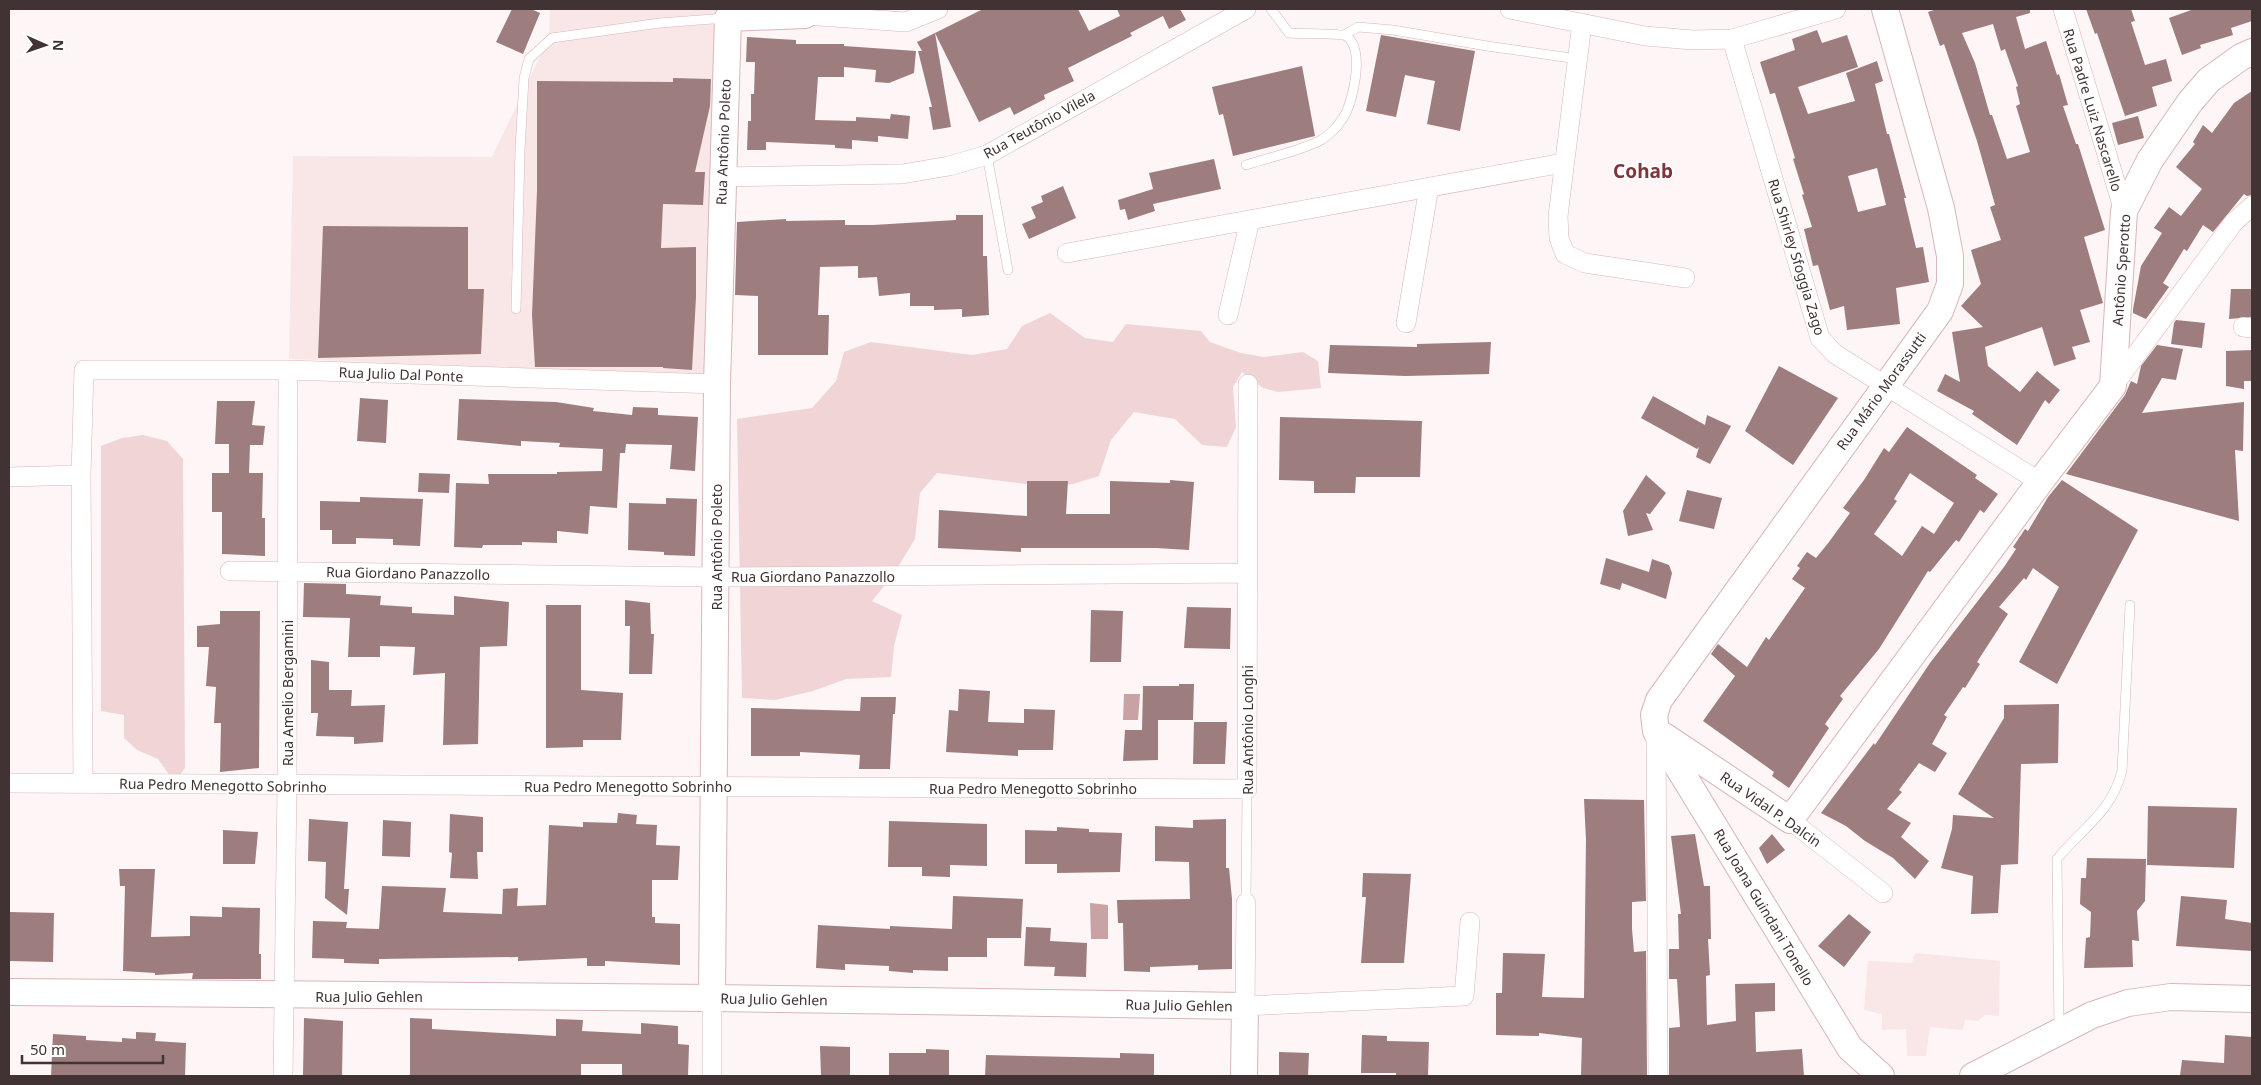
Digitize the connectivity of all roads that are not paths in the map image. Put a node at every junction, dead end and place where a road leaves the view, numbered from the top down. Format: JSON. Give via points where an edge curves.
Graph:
{"nodes":[{"id":1,"x":938,"y":9,"type":"edge"},
{"id":2,"x":1246,"y":9,"type":"edge"},
{"id":3,"x":1270,"y":9,"type":"edge"},
{"id":4,"x":1510,"y":9,"type":"edge"},
{"id":5,"x":1836,"y":9,"type":"edge"},
{"id":6,"x":1885,"y":9,"type":"edge"},
{"id":7,"x":2063,"y":9,"type":"edge"},
{"id":8,"x":806,"y":12,"type":"edge"},
{"id":9,"x":728,"y":18,"type":"junction"},
{"id":10,"x":1582,"y":23,"type":"junction"},
{"id":11,"x":1344,"y":35,"type":"junction"},
{"id":12,"x":1732,"y":39,"type":"junction"},
{"id":13,"x":2252,"y":52,"type":"edge"},
{"id":14,"x":1578,"y":59,"type":"junction"},
{"id":15,"x":987,"y":155,"type":"junction"},
{"id":16,"x":1563,"y":163,"type":"junction"},
{"id":17,"x":1246,"y":165,"type":"dead end"},
{"id":18,"x":721,"y":177,"type":"junction"},
{"id":19,"x":1429,"y":187,"type":"junction"},
{"id":20,"x":2252,"y":206,"type":"edge"},
{"id":21,"x":2124,"y":211,"type":"junction"},
{"id":22,"x":1250,"y":220,"type":"junction"},
{"id":23,"x":1067,"y":253,"type":"dead end"},
{"id":24,"x":1008,"y":270,"type":"dead end"},
{"id":25,"x":1686,"y":278,"type":"dead end"},
{"id":26,"x":516,"y":309,"type":"dead end"},
{"id":27,"x":1228,"y":315,"type":"dead end"},
{"id":28,"x":1406,"y":323,"type":"dead end"},
{"id":29,"x":288,"y":370,"type":"junction"},
{"id":30,"x":717,"y":384,"type":"junction"},
{"id":31,"x":1248,"y":384,"type":"dead end"},
{"id":32,"x":1884,"y":385,"type":"junction"},
{"id":33,"x":2113,"y":386,"type":"junction"},
{"id":34,"x":81,"y":475,"type":"junction"},
{"id":35,"x":9,"y":477,"type":"edge"},
{"id":36,"x":2040,"y":482,"type":"junction"},
{"id":37,"x":230,"y":571,"type":"dead end"},
{"id":38,"x":286,"y":571,"type":"junction"},
{"id":39,"x":1247,"y":573,"type":"junction"},
{"id":40,"x":716,"y":577,"type":"junction"},
{"id":41,"x":2130,"y":605,"type":"dead end"},
{"id":42,"x":1656,"y":731,"type":"junction"},
{"id":43,"x":9,"y":783,"type":"edge"},
{"id":44,"x":82,"y":783,"type":"junction"},
{"id":45,"x":287,"y":786,"type":"junction"},
{"id":46,"x":713,"y":786,"type":"junction"},
{"id":47,"x":1247,"y":789,"type":"junction"},
{"id":48,"x":1790,"y":820,"type":"junction"},
{"id":49,"x":1883,"y":892,"type":"dead end"},
{"id":50,"x":1246,"y":903,"type":"joint"},
{"id":51,"x":1470,"y":922,"type":"dead end"},
{"id":52,"x":9,"y":992,"type":"edge"},
{"id":53,"x":284,"y":995,"type":"junction"},
{"id":54,"x":712,"y":998,"type":"junction"},
{"id":55,"x":2252,"y":999,"type":"edge"},
{"id":56,"x":1246,"y":1006,"type":"junction"},
{"id":57,"x":2059,"y":1034,"type":"junction"},
{"id":58,"x":283,"y":1076,"type":"edge"},
{"id":59,"x":712,"y":1076,"type":"edge"},
{"id":60,"x":1244,"y":1076,"type":"edge"},
{"id":61,"x":1658,"y":1076,"type":"edge"},
{"id":62,"x":1881,"y":1076,"type":"edge"},
{"id":63,"x":1973,"y":1076,"type":"edge"}],
"edges":[{"from":1,"to":8,"type":"street","via":[[906,22]]},
{"from":2,"to":15,"type":"street","name":"Rua Teutônio Vilela"},
{"from":3,"to":11,"type":"lane","via":[[1289,33]]},
{"from":4,"to":10,"type":"street"},
{"from":5,"to":12,"type":"street"},
{"from":6,"to":32,"type":"street","name":"Rua Mário Morassutti","via":[[1941,208],[1950,256],[1950,284],[1940,311]]},
{"from":7,"to":21,"type":"street","name":"Rua Padre Luiz Nascarello"},
{"from":8,"to":9,"type":"street"},
{"from":9,"to":18,"type":"street","name":"Rua Antônio Poleto"},
{"from":9,"to":26,"type":"lane","via":[[660,22],[552,38],[529,58],[524,78],[520,150]]},
{"from":10,"to":12,"type":"street","via":[[1645,36]]},
{"from":10,"to":14,"type":"street"},
{"from":11,"to":14,"type":"lane","via":[[1358,26]]},
{"from":11,"to":17,"type":"lane","via":[[1354,43],[1357,59],[1344,116],[1320,141]]},
{"from":12,"to":32,"type":"street","name":"Rua Shirley Sfoggia Zago","via":[[1820,338],[1835,354]]},
{"from":13,"to":21,"type":"street","name":"Antônio Sperotto","via":[[2209,80],[2190,102],[2150,160]]},
{"from":14,"to":16,"type":"street"},
{"from":15,"to":18,"type":"street","name":"Rua Teutônio Vilela","via":[[902,174]]},
{"from":15,"to":24,"type":"lane"},
{"from":16,"to":19,"type":"street"},
{"from":16,"to":25,"type":"street","via":[[1558,216],[1559,238],[1565,254],[1585,263]]},
{"from":18,"to":30,"type":"street","name":"Rua Antônio Poleto"},
{"from":19,"to":22,"type":"street"},
{"from":19,"to":28,"type":"street"},
{"from":20,"to":33,"type":"street","via":[[2234,222]]},
{"from":21,"to":33,"type":"street","name":"Antônio Sperotto"},
{"from":22,"to":23,"type":"street"},
{"from":22,"to":27,"type":"street"},
{"from":29,"to":30,"type":"street","name":"Rua Julio Dal Ponte"},
{"from":29,"to":34,"type":"street","name":"Rua Julio Dal Ponte","via":[[84,370]]},
{"from":29,"to":38,"type":"street","name":"Rua Amelio Bergamini"},
{"from":30,"to":40,"type":"street","name":"Rua Antônio Poleto"},
{"from":31,"to":39,"type":"street","name":"Rua Antônio Longhi"},
{"from":32,"to":36,"type":"street","name":"Rua Shirley Sfoggia Zago"},
{"from":32,"to":42,"type":"street","name":"Rua Mário Morassutti","via":[[1659,700],[1654,715]]},
{"from":33,"to":36,"type":"street"},
{"from":34,"to":35,"type":"street"},
{"from":34,"to":44,"type":"street"},
{"from":36,"to":48,"type":"street"},
{"from":37,"to":38,"type":"street","name":"Rua Giordano Panazzollo"},
{"from":38,"to":40,"type":"street","name":"Rua Giordano Panazzollo"},
{"from":38,"to":45,"type":"street","name":"Rua Amelio Bergamini"},
{"from":39,"to":40,"type":"street","name":"Rua Giordano Panazzollo"},
{"from":39,"to":47,"type":"street","name":"Rua Antônio Longhi"},
{"from":40,"to":46,"type":"street","name":"Rua Antônio Poleto"},
{"from":41,"to":57,"type":"lane","via":[[2122,771],[2117,789],[2110,803],[2057,859]]},
{"from":42,"to":48,"type":"street","name":"Rua Vidal P. Dalcin"},
{"from":42,"to":61,"type":"street"},
{"from":42,"to":62,"type":"street","name":"Rua Joana Guindani Tonello","via":[[1850,1048]]},
{"from":43,"to":44,"type":"street","name":"Rua Pedro Menegotto Sobrinho"},
{"from":44,"to":45,"type":"street","name":"Rua Pedro Menegotto Sobrinho"},
{"from":45,"to":46,"type":"street","name":"Rua Pedro Menegotto Sobrinho"},
{"from":45,"to":53,"type":"street","name":"Rua Amelio Bergamini"},
{"from":46,"to":47,"type":"street","name":"Rua Pedro Menegotto Sobrinho"},
{"from":46,"to":54,"type":"street","name":"Rua Antônio Poleto"},
{"from":47,"to":50,"type":"lane","name":"Rua Antônio Longhi"},
{"from":48,"to":49,"type":"street","name":"Rua Vidal P. Dalcin"},
{"from":50,"to":56,"type":"street","name":"Rua Antônio Longhi"},
{"from":51,"to":56,"type":"street","name":"Rua Julio Gehlen","via":[[1464,996]]},
{"from":52,"to":53,"type":"street","name":"Rua Julio Gehlen"},
{"from":53,"to":54,"type":"street","name":"Rua Julio Gehlen"},
{"from":53,"to":58,"type":"street","name":"Rua Amelio Bergamini"},
{"from":54,"to":56,"type":"street","name":"Rua Julio Gehlen"},
{"from":54,"to":59,"type":"street","name":"Rua Antônio Poleto"},
{"from":55,"to":57,"type":"street","via":[[2171,998],[2128,1003],[2092,1015]]},
{"from":56,"to":60,"type":"street","name":"Rua Antônio Longhi"},
{"from":57,"to":63,"type":"street"}]}
